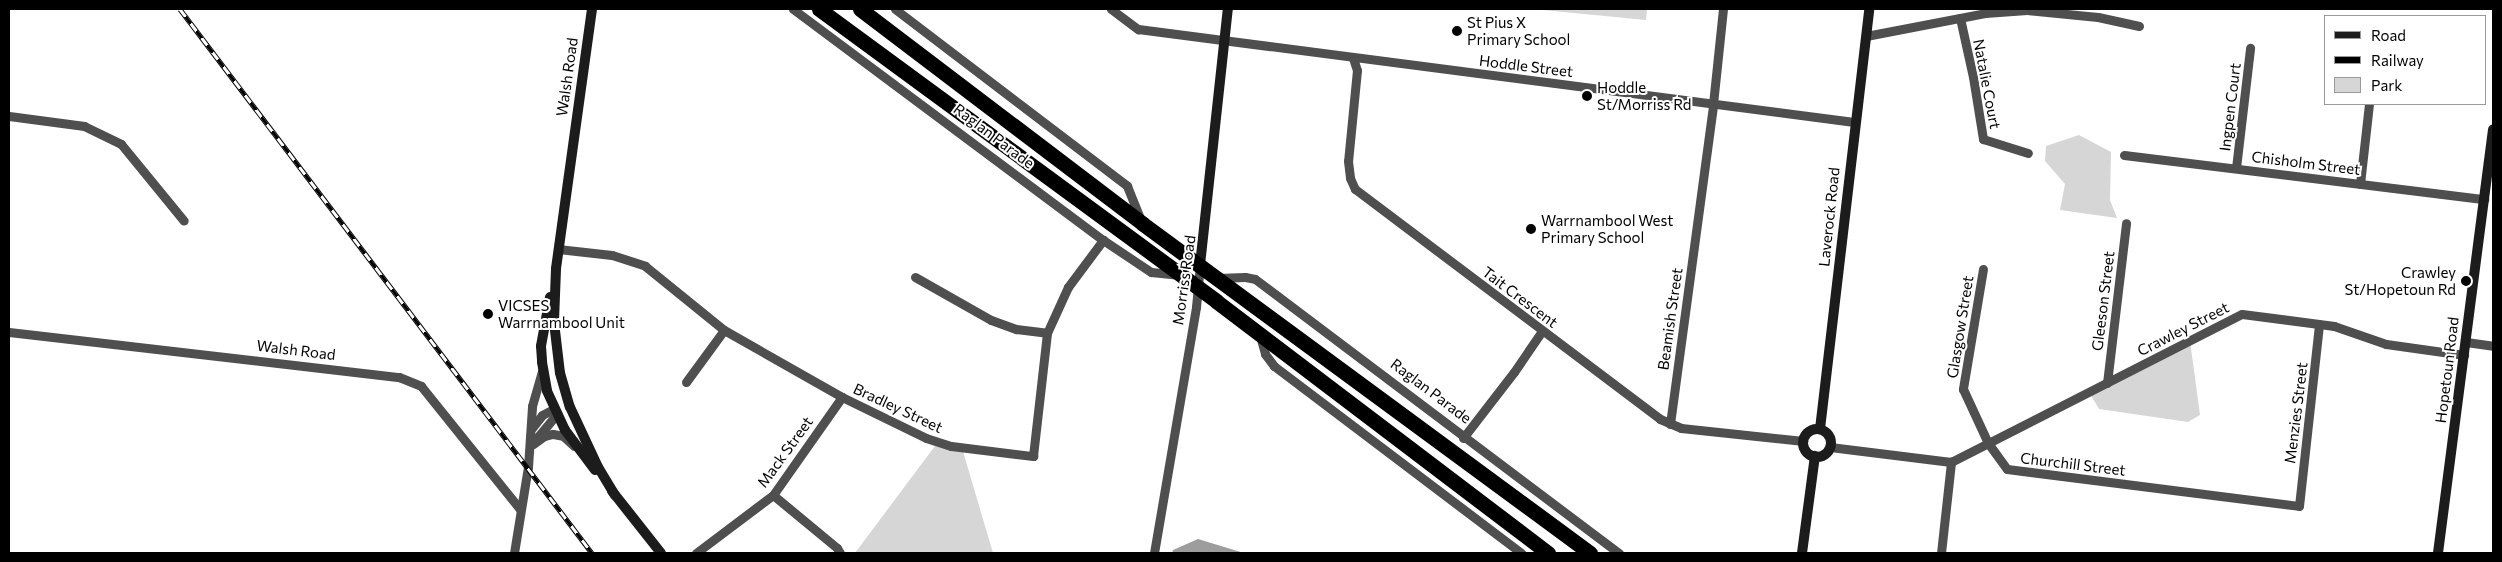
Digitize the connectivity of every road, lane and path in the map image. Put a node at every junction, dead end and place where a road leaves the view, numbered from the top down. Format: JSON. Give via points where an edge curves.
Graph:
{"nodes":[{"id":1,"x":592,"y":9,"type":"edge"},
{"id":2,"x":793,"y":9,"type":"edge"},
{"id":3,"x":819,"y":9,"type":"edge"},
{"id":4,"x":860,"y":9,"type":"edge"},
{"id":5,"x":895,"y":9,"type":"edge"},
{"id":6,"x":1111,"y":9,"type":"edge"},
{"id":7,"x":1228,"y":9,"type":"edge"},
{"id":8,"x":1723,"y":9,"type":"edge"},
{"id":9,"x":1869,"y":9,"type":"edge"},
{"id":10,"x":2009,"y":10,"type":"edge"},
{"id":11,"x":1960,"y":18,"type":"junction"},
{"id":12,"x":2139,"y":26,"type":"dead end"},
{"id":13,"x":1866,"y":36,"type":"junction"},
{"id":14,"x":1225,"y":41,"type":"junction"},
{"id":15,"x":2250,"y":48,"type":"dead end"},
{"id":16,"x":1353,"y":58,"type":"junction"},
{"id":17,"x":1713,"y":104,"type":"junction"},
{"id":18,"x":2370,"y":105,"type":"edge"},
{"id":19,"x":9,"y":116,"type":"edge"},
{"id":20,"x":1854,"y":122,"type":"junction"},
{"id":21,"x":2493,"y":130,"type":"edge"},
{"id":22,"x":2028,"y":153,"type":"dead end"},
{"id":23,"x":2124,"y":155,"type":"dead end"},
{"id":24,"x":2236,"y":168,"type":"junction"},
{"id":25,"x":2360,"y":184,"type":"junction"},
{"id":26,"x":2484,"y":199,"type":"junction"},
{"id":27,"x":184,"y":221,"type":"dead end"},
{"id":28,"x":2126,"y":223,"type":"dead end"},
{"id":29,"x":1143,"y":224,"type":"junction"},
{"id":30,"x":1103,"y":240,"type":"junction"},
{"id":31,"x":558,"y":249,"type":"junction"},
{"id":32,"x":1200,"y":265,"type":"junction"},
{"id":33,"x":556,"y":269,"type":"junction"},
{"id":34,"x":1983,"y":269,"type":"dead end"},
{"id":35,"x":1180,"y":276,"type":"junction"},
{"id":36,"x":914,"y":277,"type":"dead end"},
{"id":37,"x":1216,"y":278,"type":"junction"},
{"id":38,"x":1198,"y":289,"type":"junction"},
{"id":39,"x":2319,"y":324,"type":"junction"},
{"id":40,"x":724,"y":330,"type":"junction"},
{"id":41,"x":1542,"y":331,"type":"junction"},
{"id":42,"x":9,"y":332,"type":"edge"},
{"id":43,"x":1047,"y":333,"type":"junction"},
{"id":44,"x":1260,"y":336,"type":"junction"},
{"id":45,"x":2466,"y":342,"type":"junction"},
{"id":46,"x":2493,"y":346,"type":"edge"},
{"id":47,"x":2464,"y":355,"type":"junction"},
{"id":48,"x":542,"y":367,"type":"junction"},
{"id":49,"x":686,"y":382,"type":"dead end"},
{"id":50,"x":2107,"y":383,"type":"junction"},
{"id":51,"x":842,"y":397,"type":"junction"},
{"id":52,"x":568,"y":404,"type":"junction"},
{"id":53,"x":555,"y":412,"type":"junction"},
{"id":54,"x":1670,"y":424,"type":"junction"},
{"id":55,"x":1820,"y":429,"type":"junction"},
{"id":56,"x":531,"y":430,"type":"junction"},
{"id":57,"x":1463,"y":438,"type":"junction"},
{"id":58,"x":1803,"y":441,"type":"junction"},
{"id":59,"x":1988,"y":444,"type":"junction"},
{"id":60,"x":1830,"y":447,"type":"junction"},
{"id":61,"x":531,"y":448,"type":"junction"},
{"id":62,"x":578,"y":449,"type":"junction"},
{"id":63,"x":1815,"y":456,"type":"junction"},
{"id":64,"x":1951,"y":462,"type":"junction"},
{"id":65,"x":615,"y":494,"type":"junction"},
{"id":66,"x":773,"y":494,"type":"junction"},
{"id":67,"x":2299,"y":506,"type":"joint"},
{"id":68,"x":520,"y":509,"type":"junction"},
{"id":69,"x":514,"y":553,"type":"edge"},
{"id":70,"x":660,"y":553,"type":"edge"},
{"id":71,"x":696,"y":553,"type":"edge"},
{"id":72,"x":840,"y":553,"type":"edge"},
{"id":73,"x":1154,"y":553,"type":"edge"},
{"id":74,"x":1521,"y":553,"type":"edge"},
{"id":75,"x":1548,"y":553,"type":"edge"},
{"id":76,"x":1590,"y":553,"type":"edge"},
{"id":77,"x":1619,"y":553,"type":"edge"},
{"id":78,"x":1802,"y":553,"type":"edge"},
{"id":79,"x":1941,"y":553,"type":"edge"},
{"id":80,"x":2438,"y":553,"type":"edge"}],
"edges":[{"from":1,"to":31,"type":"street","name":"Walsh Road"},
{"from":2,"to":30,"type":"street","name":"Raglan Parade"},
{"from":3,"to":35,"type":"highway","name":"Raglan Parade"},
{"from":4,"to":29,"type":"highway","name":"Raglan Parade"},
{"from":5,"to":29,"type":"street","via":[[1127,186]]},
{"from":6,"to":14,"type":"street","name":"Hoddle Street","via":[[1138,29]]},
{"from":7,"to":14,"type":"street","name":"Morriss Road"},
{"from":8,"to":17,"type":"street","name":"Beamish Street"},
{"from":9,"to":13,"type":"street","name":"Laverock Road"},
{"from":10,"to":11,"type":"street"},
{"from":10,"to":12,"type":"street","via":[[2098,17]]},
{"from":11,"to":13,"type":"street"},
{"from":11,"to":22,"type":"street","name":"Natalie Court","via":[[1983,139]]},
{"from":13,"to":20,"type":"street","name":"Laverock Road"},
{"from":14,"to":16,"type":"street","name":"Hoddle Street"},
{"from":14,"to":32,"type":"street","name":"Morriss Road"},
{"from":15,"to":24,"type":"street","name":"Ingpen Court"},
{"from":16,"to":17,"type":"street","name":"Hoddle Street"},
{"from":16,"to":41,"type":"street","name":"Tait Crescent","via":[[1357,70],[1348,161],[1355,189]]},
{"from":17,"to":20,"type":"street","name":"Hoddle Street"},
{"from":17,"to":54,"type":"street","name":"Beamish Street"},
{"from":18,"to":25,"type":"street"},
{"from":19,"to":27,"type":"street","via":[[84,126],[121,144]]},
{"from":20,"to":55,"type":"street","name":"Laverock Road"},
{"from":21,"to":26,"type":"street","name":"Hopetoun Road"},
{"from":23,"to":24,"type":"street","name":"Chisholm Street"},
{"from":24,"to":25,"type":"street","name":"Chisholm Street"},
{"from":25,"to":26,"type":"street","name":"Chisholm Street"},
{"from":26,"to":45,"type":"street","name":"Hopetoun Road"},
{"from":28,"to":50,"type":"street","name":"Gleeson Street"},
{"from":29,"to":32,"type":"highway","name":"Raglan Parade"},
{"from":30,"to":35,"type":"street","name":"Raglan Parade","via":[[1150,272]]},
{"from":30,"to":43,"type":"street","name":"Bradley Street","via":[[1068,287]]},
{"from":31,"to":33,"type":"street","name":"Walsh Road"},
{"from":31,"to":40,"type":"street","name":"Bradley Street","via":[[612,256],[645,266]]},
{"from":32,"to":37,"type":"highway","name":"Raglan Parade"},
{"from":32,"to":38,"type":"street","name":"Morriss Road"},
{"from":33,"to":48,"type":"street","name":"Walsh Road","via":[[543,333]]},
{"from":33,"to":52,"type":"street","name":"Walsh Road","via":[[556,346]]},
{"from":34,"to":59,"type":"street","name":"Glasgow Street","via":[[1964,389]]},
{"from":35,"to":38,"type":"highway","name":"Raglan Parade"},
{"from":36,"to":43,"type":"street","via":[[991,320],[1016,329]]},
{"from":37,"to":57,"type":"street","name":"Raglan Parade","via":[[1255,279]]},
{"from":37,"to":76,"type":"highway","name":"Raglan Parade"},
{"from":38,"to":44,"type":"highway","name":"Raglan Parade"},
{"from":38,"to":73,"type":"street","name":"Morriss Road"},
{"from":39,"to":47,"type":"street","name":"Crawley Street","via":[[2386,344]]},
{"from":39,"to":50,"type":"street","name":"Crawley Street","via":[[2242,314]]},
{"from":39,"to":67,"type":"street","name":"Menzies Street"},
{"from":40,"to":49,"type":"street"},
{"from":40,"to":51,"type":"street","name":"Bradley Street"},
{"from":41,"to":54,"type":"street","name":"Tait Crescent"},
{"from":41,"to":57,"type":"street"},
{"from":42,"to":68,"type":"street","name":"Walsh Road","via":[[399,377],[421,386]]},
{"from":43,"to":51,"type":"street","name":"Bradley Street","via":[[1033,456],[951,446],[926,438]]},
{"from":44,"to":74,"type":"street","via":[[1274,366]]},
{"from":44,"to":75,"type":"highway","name":"Raglan Parade"},
{"from":45,"to":46,"type":"street"},
{"from":45,"to":47,"type":"street","name":"Hopetoun Road"},
{"from":47,"to":80,"type":"street","name":"Hopetoun Road"},
{"from":48,"to":53,"type":"street","name":"Walsh Road"},
{"from":48,"to":56,"type":"street","name":"Walsh Road","via":[[532,406]]},
{"from":50,"to":59,"type":"street","name":"Crawley Street"},
{"from":51,"to":66,"type":"street","name":"Mack Street"},
{"from":52,"to":53,"type":"street"},
{"from":52,"to":65,"type":"street","name":"Walsh Road","via":[[598,467]]},
{"from":53,"to":56,"type":"street","via":[[542,415]]},
{"from":53,"to":61,"type":"street","name":"Walsh Road"},
{"from":53,"to":62,"type":"street"},
{"from":54,"to":58,"type":"street","name":"Tait Crescent","via":[[1681,428]]},
{"from":55,"to":58,"type":"street","via":[[1807,433]]},
{"from":55,"to":60,"type":"street","via":[[1829,436]]},
{"from":56,"to":61,"type":"street","name":"Walsh Road"},
{"from":57,"to":77,"type":"street","name":"Raglan Parade"},
{"from":58,"to":63,"type":"street","via":[[1806,451]]},
{"from":59,"to":64,"type":"street"},
{"from":59,"to":67,"type":"street","name":"Churchill Street","via":[[2007,469]]},
{"from":60,"to":63,"type":"street","via":[[1825,454]]},
{"from":60,"to":64,"type":"street"},
{"from":61,"to":62,"type":"street","via":[[544,436],[553,434],[563,436]]},
{"from":61,"to":68,"type":"street","name":"Walsh Road"},
{"from":62,"to":65,"type":"street"},
{"from":63,"to":78,"type":"street"},
{"from":64,"to":79,"type":"street"},
{"from":65,"to":70,"type":"street"},
{"from":66,"to":71,"type":"street","name":"Mack Street"},
{"from":66,"to":72,"type":"street"},
{"from":68,"to":69,"type":"street","name":"Walsh Road"}]}
